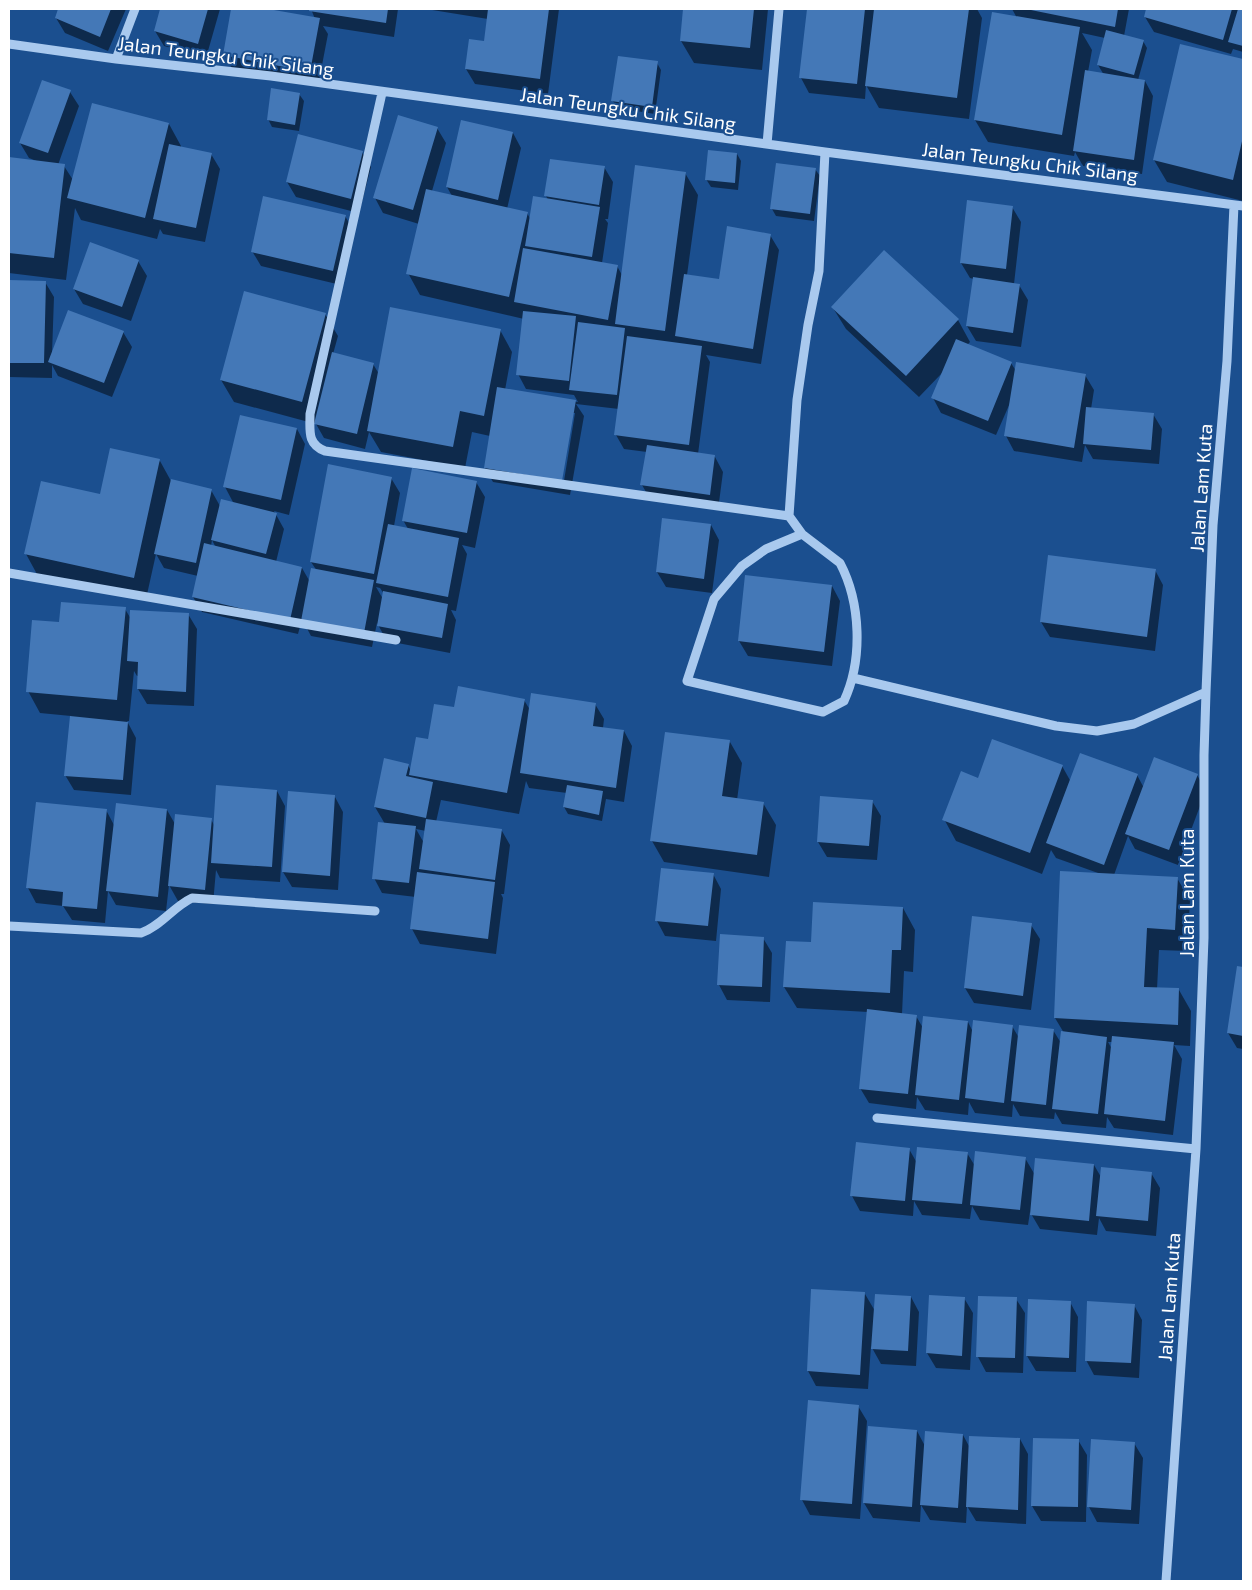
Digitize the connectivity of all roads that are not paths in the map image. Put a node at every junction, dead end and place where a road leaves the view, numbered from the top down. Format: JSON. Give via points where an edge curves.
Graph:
{"nodes":[{"id":1,"x":135,"y":9,"type":"edge"},
{"id":2,"x":779,"y":9,"type":"edge"},
{"id":3,"x":9,"y":44,"type":"edge"},
{"id":4,"x":116,"y":59,"type":"junction"},
{"id":5,"x":382,"y":93,"type":"junction"},
{"id":6,"x":767,"y":144,"type":"junction"},
{"id":7,"x":825,"y":152,"type":"junction"},
{"id":8,"x":1239,"y":206,"type":"edge"},
{"id":9,"x":789,"y":516,"type":"junction"},
{"id":10,"x":802,"y":534,"type":"junction"},
{"id":11,"x":9,"y":573,"type":"edge"},
{"id":12,"x":396,"y":640,"type":"dead end"},
{"id":13,"x":853,"y":678,"type":"junction"},
{"id":14,"x":1206,"y":692,"type":"junction"},
{"id":15,"x":376,"y":911,"type":"dead end"},
{"id":16,"x":9,"y":926,"type":"edge"},
{"id":17,"x":877,"y":1118,"type":"dead end"},
{"id":18,"x":1196,"y":1149,"type":"junction"},
{"id":19,"x":1166,"y":1581,"type":"edge"}],
"edges":[{"from":1,"to":4,"type":"street"},
{"from":2,"to":6,"type":"street"},
{"from":3,"to":4,"type":"street","name":"Jalan Teungku Chik Silang"},
{"from":4,"to":5,"type":"street","name":"Jalan Teungku Chik Silang","via":[[271,76]]},
{"from":5,"to":6,"type":"street","name":"Jalan Teungku Chik Silang"},
{"from":5,"to":9,"type":"street","via":[[310,414],[310,434],[317,448]]},
{"from":6,"to":7,"type":"street","name":"Jalan Teungku Chik Silang"},
{"from":7,"to":8,"type":"street","name":"Jalan Teungku Chik Silang"},
{"from":7,"to":9,"type":"street","via":[[819,270],[798,400]]},
{"from":8,"to":14,"type":"street","name":"Jalan Lam Kuta","via":[[1213,526]]},
{"from":9,"to":10,"type":"street"},
{"from":10,"to":13,"type":"street","via":[[840,563],[843,569],[853,601],[858,638]]},
{"from":10,"to":13,"type":"street","via":[[766,549],[742,566],[714,599],[687,681],[823,712],[844,701]]},
{"from":11,"to":12,"type":"street"},
{"from":13,"to":14,"type":"street","via":[[1056,726],[1097,731],[1134,724]]},
{"from":14,"to":18,"type":"street","name":"Jalan Lam Kuta","via":[[1204,938]]},
{"from":15,"to":16,"type":"street","via":[[192,898],[180,904],[151,930],[142,933]]},
{"from":17,"to":18,"type":"street"},
{"from":18,"to":19,"type":"street","name":"Jalan Lam Kuta"}]}
